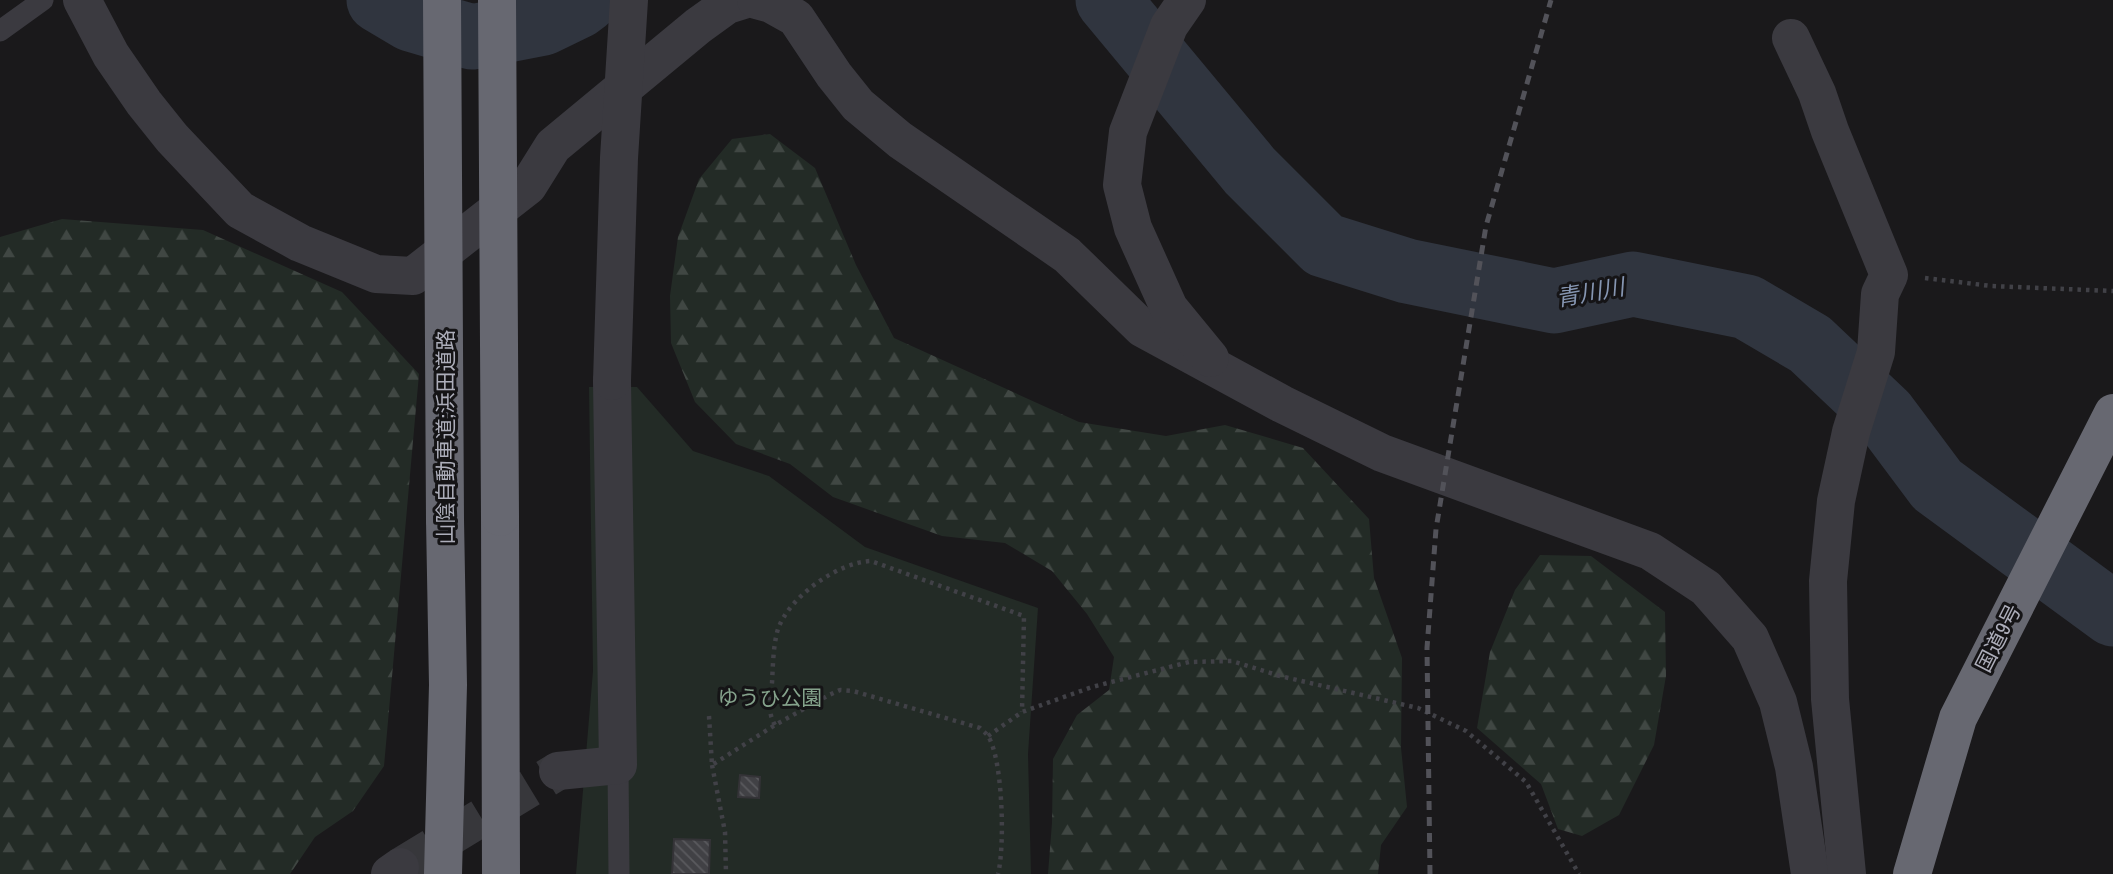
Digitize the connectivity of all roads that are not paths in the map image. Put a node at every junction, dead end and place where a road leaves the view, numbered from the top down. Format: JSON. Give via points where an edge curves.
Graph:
{"nodes":[{"id":1,"x":43,"y":0,"type":"edge"},
{"id":2,"x":82,"y":0,"type":"edge"},
{"id":3,"x":442,"y":0,"type":"edge"},
{"id":4,"x":497,"y":0,"type":"edge"},
{"id":5,"x":629,"y":0,"type":"edge"},
{"id":6,"x":743,"y":0,"type":"edge"},
{"id":7,"x":756,"y":0,"type":"edge"},
{"id":8,"x":1178,"y":13,"type":"edge"},
{"id":9,"x":0,"y":31,"type":"edge"},
{"id":10,"x":1791,"y":38,"type":"dead end"},
{"id":11,"x":1218,"y":367,"type":"junction"},
{"id":12,"x":2113,"y":413,"type":"edge"},
{"id":13,"x":500,"y":562,"type":"junction"},
{"id":14,"x":618,"y":765,"type":"junction"},
{"id":15,"x":558,"y":771,"type":"tunnel mouth"},
{"id":16,"x":443,"y":874,"type":"edge"},
{"id":17,"x":501,"y":874,"type":"edge"},
{"id":18,"x":522,"y":874,"type":"edge"},
{"id":19,"x":619,"y":874,"type":"edge"},
{"id":20,"x":1810,"y":874,"type":"edge"},
{"id":21,"x":1847,"y":874,"type":"edge"},
{"id":22,"x":1912,"y":874,"type":"edge"}],
"edges":[{"from":1,"to":9,"type":"lane"},
{"from":2,"to":6,"type":"street","via":[[111,55],[144,103],[240,210],[300,243],[376,274],[414,276],[528,186],[553,146],[698,26],[727,5]]},
{"from":3,"to":16,"type":"highway","name":"山陰自動車道;浜田道路","bridge":true,"via":[[448,685]]},
{"from":4,"to":13,"type":"highway","bridge":true},
{"from":5,"to":14,"type":"street","bridge":true,"via":[[612,381]]},
{"from":7,"to":11,"type":"street","via":[[796,18],[858,105],[900,140],[1067,255],[1142,328]]},
{"from":8,"to":11,"type":"street","via":[[1128,132],[1122,186],[1133,228],[1169,307]]},
{"from":10,"to":21,"type":"street","via":[[1889,275],[1880,294],[1876,352],[1851,432],[1836,502],[1828,581],[1830,699]]},
{"from":11,"to":20,"type":"street","via":[[1382,453],[1650,551],[1706,588],[1750,638],[1779,702]]},
{"from":12,"to":22,"type":"highway","name":"国道9号","via":[[1958,718]]},
{"from":13,"to":17,"type":"highway"},
{"from":13,"to":18,"type":"highway"},
{"from":14,"to":15,"type":"street"},
{"from":14,"to":19,"type":"lane"}]}
